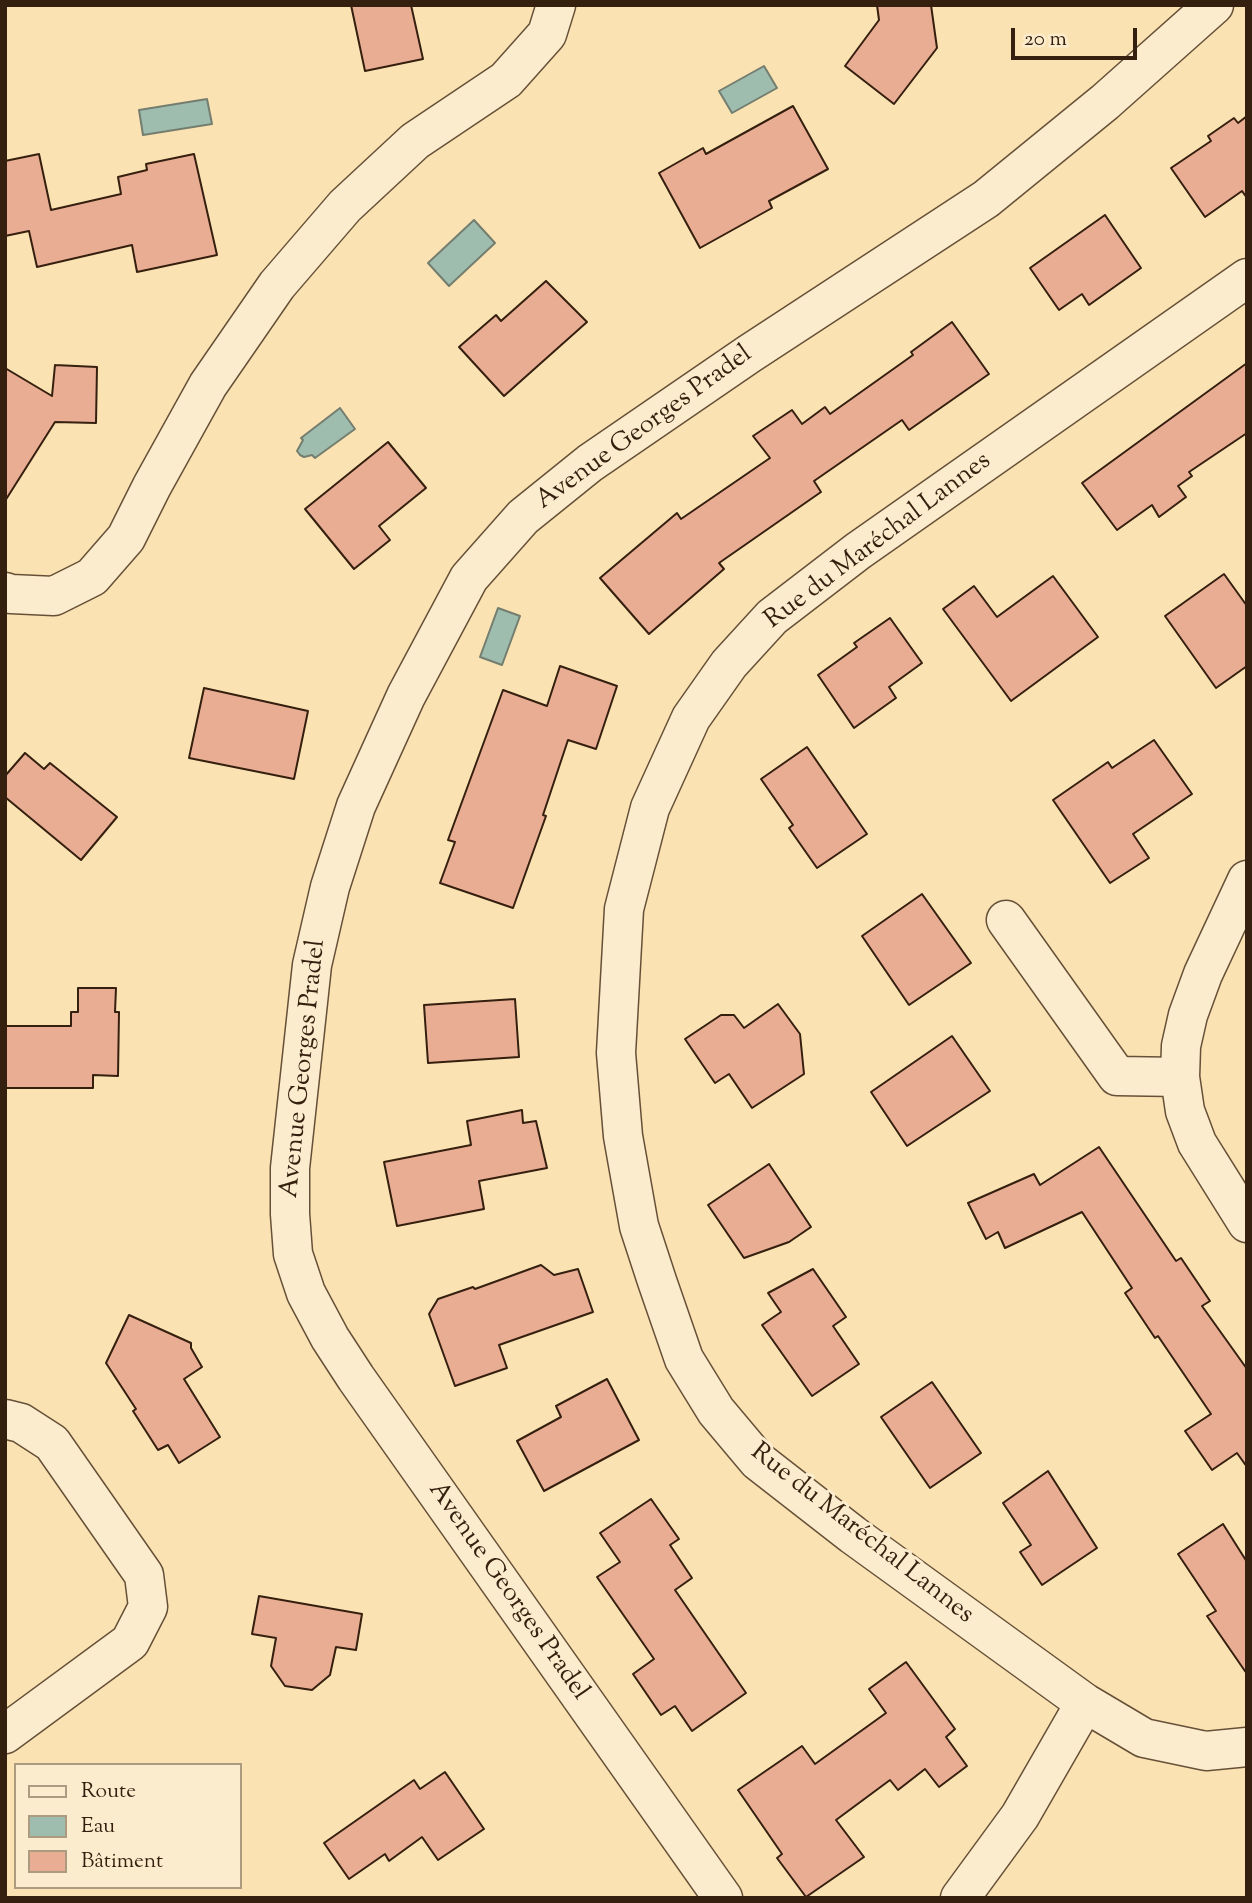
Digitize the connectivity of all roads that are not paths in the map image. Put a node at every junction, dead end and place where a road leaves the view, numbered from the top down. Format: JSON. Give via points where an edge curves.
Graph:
{"nodes":[{"id":1,"x":556,"y":5,"type":"edge"},
{"id":2,"x":1214,"y":5,"type":"edge"},
{"id":3,"x":1247,"y":278,"type":"edge"},
{"id":4,"x":5,"y":592,"type":"edge"},
{"id":5,"x":1247,"y":880,"type":"edge"},
{"id":6,"x":1006,"y":919,"type":"dead end"},
{"id":7,"x":1180,"y":1077,"type":"junction"},
{"id":8,"x":1247,"y":1223,"type":"edge"},
{"id":9,"x":5,"y":1419,"type":"edge"},
{"id":10,"x":1085,"y":1703,"type":"junction"},
{"id":11,"x":5,"y":1734,"type":"edge"},
{"id":12,"x":1247,"y":1747,"type":"edge"},
{"id":13,"x":723,"y":1898,"type":"edge"},
{"id":14,"x":960,"y":1898,"type":"edge"}],
"edges":[{"from":1,"to":4,"type":"street","via":[[547,34],[506,80],[415,141],[345,206],[277,285],[208,385],[126,538],[92,578],[54,596]]},
{"from":2,"to":13,"type":"street","name":"Avenue Georges Pradel","via":[[986,199],[601,455],[523,517],[469,578],[406,696],[356,806],[330,887],[312,965],[290,1168],[293,1254],[306,1293],[356,1378]]},
{"from":3,"to":10,"type":"street","name":"Rue du Maréchal Lannes","via":[[858,551],[772,617],[729,664],[691,718],[650,808],[624,909],[616,1052],[623,1136],[639,1226],[684,1359],[716,1412],[758,1461]]},
{"from":5,"to":7,"type":"street","via":[[1188,1014]]},
{"from":6,"to":7,"type":"street","via":[[1116,1076]]},
{"from":7,"to":8,"type":"street","via":[[1185,1111],[1197,1143]]},
{"from":9,"to":11,"type":"street","via":[[21,1423],[52,1443],[144,1575],[148,1607],[130,1642]]},
{"from":10,"to":12,"type":"street","name":"Rue du Maréchal Lannes","via":[[1144,1738],[1206,1751]]},
{"from":10,"to":14,"type":"street","via":[[1020,1816]]}]}
